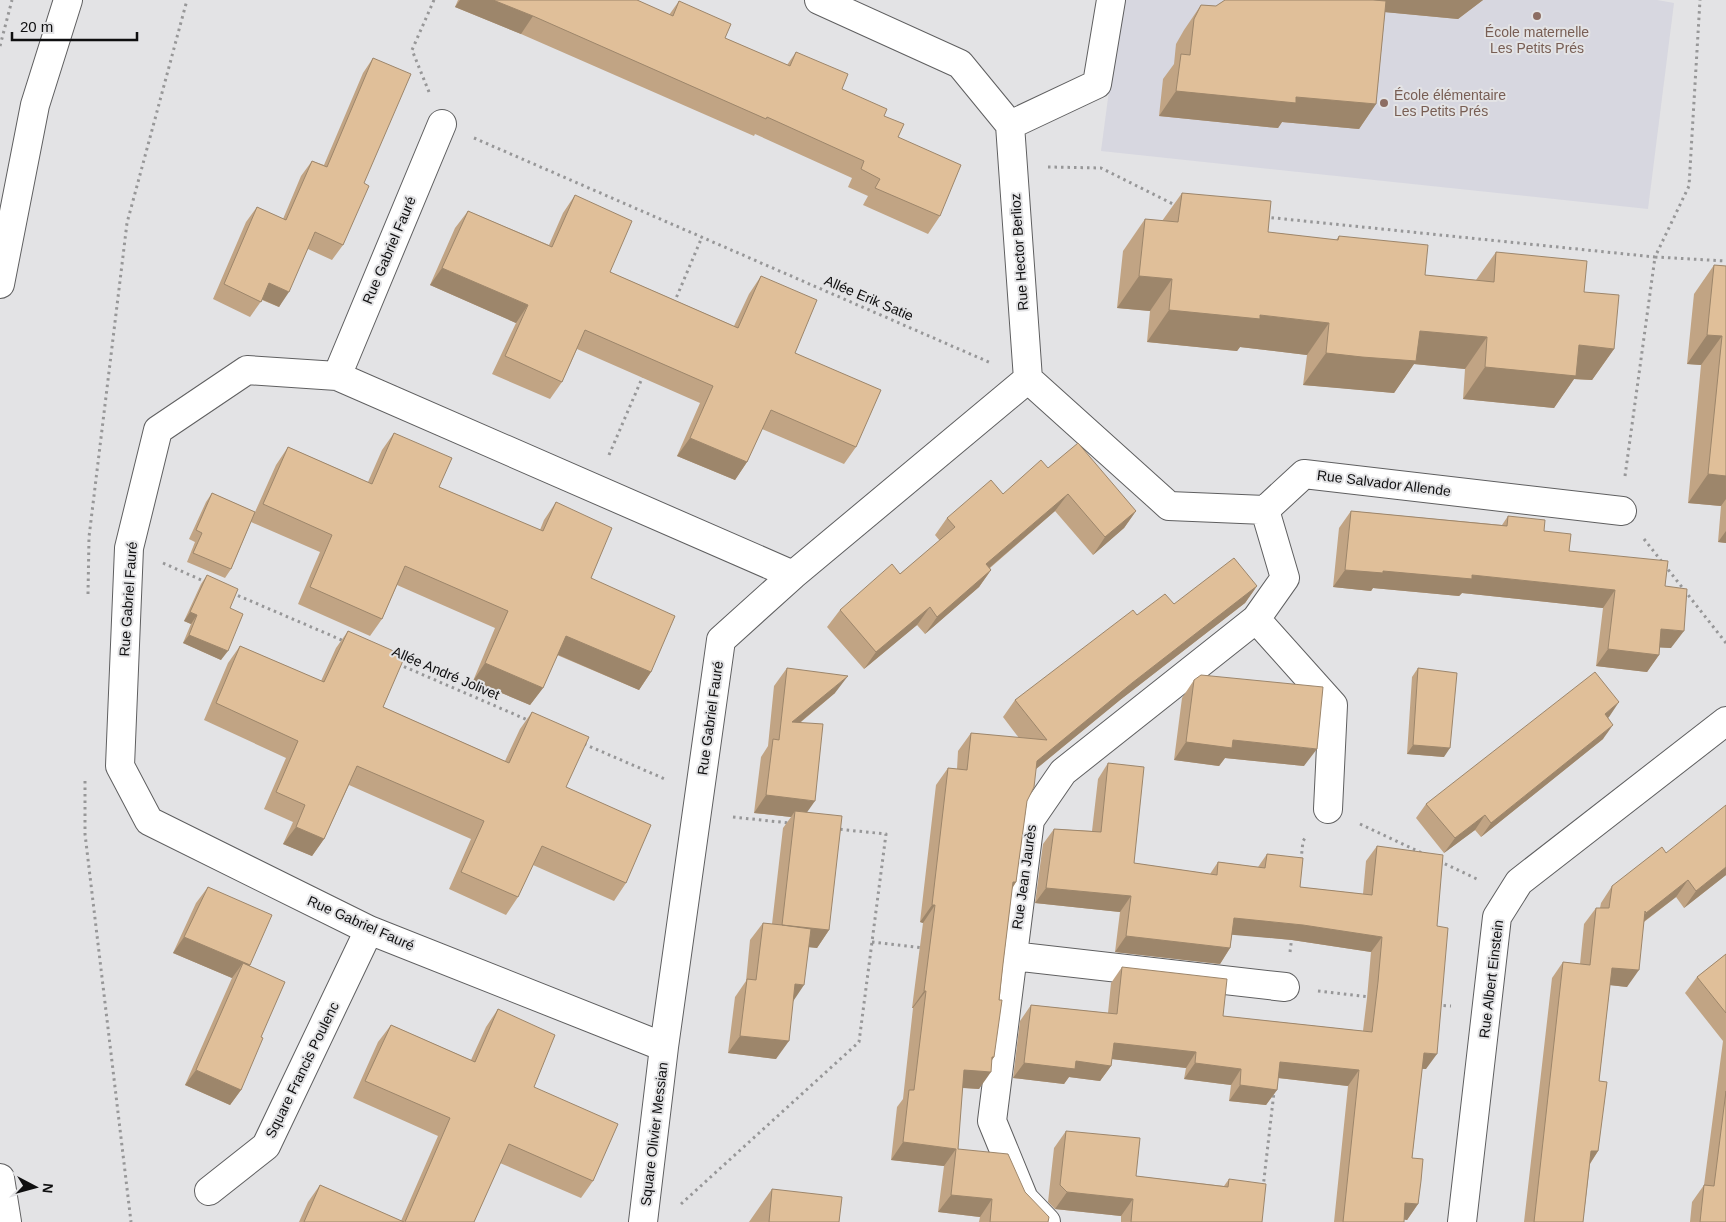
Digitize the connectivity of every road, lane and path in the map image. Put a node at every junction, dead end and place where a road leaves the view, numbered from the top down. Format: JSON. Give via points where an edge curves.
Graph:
{"nodes":[{"id":1,"x":12,"y":0,"type":"edge"},
{"id":2,"x":68,"y":0,"type":"edge"},
{"id":3,"x":434,"y":0,"type":"edge"},
{"id":4,"x":819,"y":0,"type":"edge"},
{"id":5,"x":1110,"y":0,"type":"edge"},
{"id":6,"x":1700,"y":0,"type":"edge"},
{"id":7,"x":0,"y":46,"type":"edge"},
{"id":8,"x":442,"y":124,"type":"junction"},
{"id":9,"x":1010,"y":124,"type":"junction"},
{"id":10,"x":1013,"y":166,"type":"junction"},
{"id":11,"x":1183,"y":208,"type":"edge"},
{"id":12,"x":1261,"y":217,"type":"edge"},
{"id":13,"x":702,"y":237,"type":"junction"},
{"id":14,"x":1655,"y":257,"type":"junction"},
{"id":15,"x":1726,"y":261,"type":"edge"},
{"id":16,"x":0,"y":284,"type":"edge"},
{"id":17,"x":671,"y":309,"type":"edge"},
{"id":18,"x":644,"y":372,"type":"edge"},
{"id":19,"x":337,"y":376,"type":"junction"},
{"id":20,"x":1028,"y":379,"type":"junction"},
{"id":21,"x":594,"y":489,"type":"junction"},
{"id":22,"x":1265,"y":510,"type":"junction"},
{"id":23,"x":1622,"y":511,"type":"junction"},
{"id":24,"x":129,"y":548,"type":"junction"},
{"id":25,"x":793,"y":576,"type":"junction"},
{"id":26,"x":210,"y":584,"type":"edge"},
{"id":27,"x":228,"y":591,"type":"edge"},
{"id":28,"x":1256,"y":619,"type":"junction"},
{"id":29,"x":346,"y":642,"type":"edge"},
{"id":30,"x":1726,"y":643,"type":"edge"},
{"id":31,"x":392,"y":662,"type":"edge"},
{"id":32,"x":1726,"y":722,"type":"edge"},
{"id":33,"x":537,"y":724,"type":"edge"},
{"id":34,"x":582,"y":743,"type":"edge"},
{"id":35,"x":699,"y":803,"type":"junction"},
{"id":36,"x":1328,"y":809,"type":"junction"},
{"id":37,"x":797,"y":824,"type":"edge"},
{"id":38,"x":837,"y":829,"type":"edge"},
{"id":39,"x":1424,"y":854,"type":"edge"},
{"id":40,"x":1432,"y":858,"type":"edge"},
{"id":41,"x":1301,"y":860,"type":"edge"},
{"id":42,"x":1511,"y":895,"type":"junction"},
{"id":43,"x":1293,"y":929,"type":"edge"},
{"id":44,"x":369,"y":930,"type":"junction"},
{"id":45,"x":872,"y":942,"type":"junction"},
{"id":46,"x":929,"y":948,"type":"edge"},
{"id":47,"x":1014,"y":956,"type":"junction"},
{"id":48,"x":1285,"y":987,"type":"junction"},
{"id":49,"x":1372,"y":997,"type":"dead end"},
{"id":50,"x":1429,"y":1004,"type":"edge"},
{"id":51,"x":1486,"y":1010,"type":"junction"},
{"id":52,"x":664,"y":1047,"type":"junction"},
{"id":53,"x":1274,"y":1085,"type":"edge"},
{"id":54,"x":0,"y":1178,"type":"edge"},
{"id":55,"x":209,"y":1191,"type":"dead end"},
{"id":56,"x":1262,"y":1193,"type":"edge"},
{"id":57,"x":644,"y":1213,"type":"edge"},
{"id":58,"x":7,"y":1222,"type":"edge"},
{"id":59,"x":1046,"y":1222,"type":"edge"},
{"id":60,"x":1462,"y":1222,"type":"edge"}],
"edges":[{"from":1,"to":7,"type":"path"},
{"from":2,"to":16,"type":"street","via":[[35,105]]},
{"from":3,"to":8,"type":"path","via":[[412,50]]},
{"from":4,"to":9,"type":"street","via":[[960,64]]},
{"from":5,"to":9,"type":"street","via":[[1097,84]]},
{"from":6,"to":14,"type":"path","via":[[1688,186]]},
{"from":8,"to":13,"type":"path","name":"Allée Erik Satie"},
{"from":8,"to":19,"type":"street","name":"Rue Gabriel Fauré"},
{"from":9,"to":10,"type":"street","name":"Rue Hector Berlioz"},
{"from":10,"to":11,"type":"path","via":[[1101,168]]},
{"from":10,"to":20,"type":"street","name":"Rue Hector Berlioz"},
{"from":12,"to":14,"type":"path"},
{"from":13,"to":17,"type":"path"},
{"from":13,"to":20,"type":"path","name":"Allée Erik Satie"},
{"from":14,"to":15,"type":"path"},
{"from":14,"to":23,"type":"path"},
{"from":18,"to":21,"type":"path"},
{"from":19,"to":21,"type":"street","name":"Rue Gabriel Fauré"},
{"from":19,"to":24,"type":"street","name":"Rue Gabriel Fauré","via":[[247,370],[158,430]]},
{"from":20,"to":22,"type":"street","via":[[1169,506]]},
{"from":20,"to":25,"type":"street","name":"Rue Gabriel Fauré"},
{"from":21,"to":25,"type":"street","name":"Rue Gabriel Fauré"},
{"from":22,"to":23,"type":"street","name":"Rue Salvador Allende","via":[[1304,474]]},
{"from":22,"to":28,"type":"street","name":"Rue Jean Jaurès","via":[[1285,578]]},
{"from":23,"to":30,"type":"path"},
{"from":24,"to":26,"type":"path"},
{"from":24,"to":44,"type":"street","name":"Rue Gabriel Fauré","via":[[120,766],[149,821]]},
{"from":25,"to":35,"type":"street","name":"Rue Gabriel Fauré","via":[[721,640]]},
{"from":27,"to":29,"type":"path"},
{"from":28,"to":36,"type":"street","via":[[1333,704]]},
{"from":28,"to":47,"type":"street","name":"Rue Jean Jaurès","via":[[1064,772],[1030,820]]},
{"from":31,"to":33,"type":"path","name":"Allée André Jolivet"},
{"from":32,"to":42,"type":"street","name":"Rue Albert Einstein","via":[[1519,882]]},
{"from":34,"to":35,"type":"path"},
{"from":35,"to":37,"type":"path"},
{"from":35,"to":52,"type":"street","name":"Rue Gabriel Fauré"},
{"from":36,"to":39,"type":"path"},
{"from":36,"to":41,"type":"path","via":[[1304,841]]},
{"from":38,"to":45,"type":"path","via":[[886,834]]},
{"from":40,"to":42,"type":"path"},
{"from":42,"to":51,"type":"street","name":"Rue Albert Einstein","via":[[1497,917]]},
{"from":43,"to":48,"type":"path"},
{"from":44,"to":52,"type":"street","name":"Rue Gabriel Fauré"},
{"from":44,"to":55,"type":"street","name":"Square Francis Poulenc","via":[[266,1146]]},
{"from":45,"to":46,"type":"path"},
{"from":45,"to":57,"type":"path","via":[[859,1042],[679,1206]]},
{"from":47,"to":48,"type":"street"},
{"from":47,"to":59,"type":"street","name":"Rue Jean Jaurès","via":[[992,1121],[1024,1199]]},
{"from":48,"to":49,"type":"path"},
{"from":50,"to":51,"type":"path"},
{"from":51,"to":60,"type":"street","name":"Rue Albert Einstein"},
{"from":52,"to":57,"type":"street","name":"Square Olivier Messian"},
{"from":53,"to":56,"type":"path"},
{"from":54,"to":58,"type":"street"}]}
